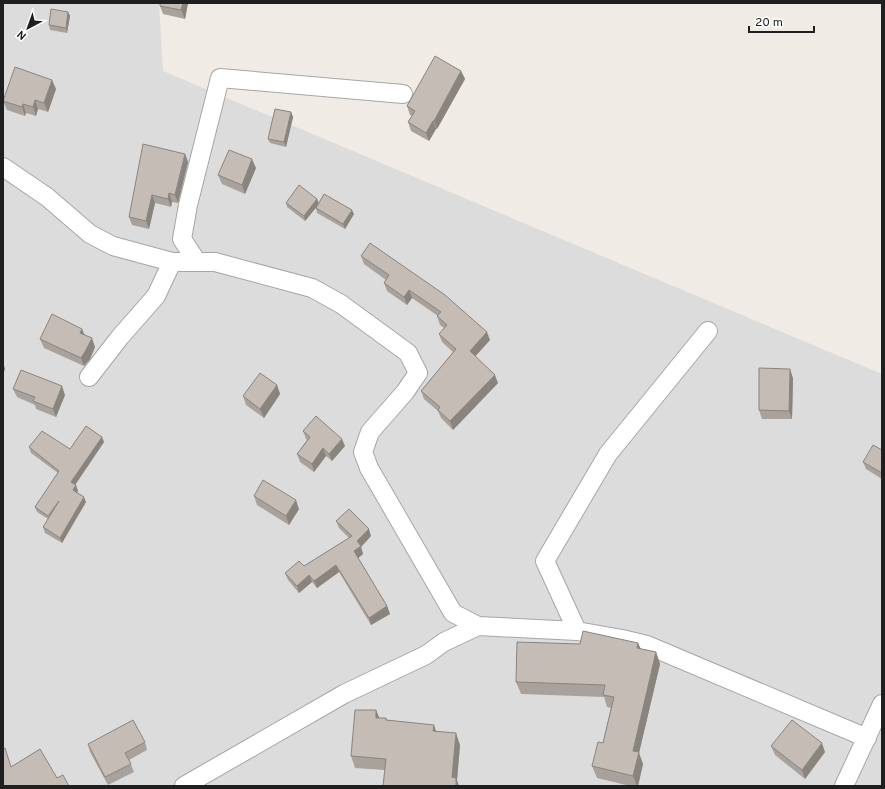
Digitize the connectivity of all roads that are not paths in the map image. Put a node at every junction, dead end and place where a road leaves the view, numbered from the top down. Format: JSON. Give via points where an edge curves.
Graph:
{"nodes":[{"id":1,"x":403,"y":94,"type":"dead end"},
{"id":2,"x":3,"y":167,"type":"edge"},
{"id":3,"x":172,"y":262,"type":"junction"},
{"id":4,"x":197,"y":262,"type":"junction"},
{"id":5,"x":708,"y":331,"type":"dead end"},
{"id":6,"x":89,"y":377,"type":"dead end"},
{"id":7,"x":478,"y":626,"type":"junction"},
{"id":8,"x":577,"y":631,"type":"junction"},
{"id":9,"x":882,"y":704,"type":"edge"},
{"id":10,"x":867,"y":738,"type":"junction"},
{"id":11,"x":184,"y":786,"type":"edge"},
{"id":12,"x":844,"y":786,"type":"edge"}],
"edges":[{"from":1,"to":4,"type":"street","via":[[220,78],[182,238]]},
{"from":2,"to":3,"type":"street","via":[[47,197],[90,234],[113,246]]},
{"from":3,"to":4,"type":"street"},
{"from":3,"to":6,"type":"street","via":[[156,296]]},
{"from":4,"to":7,"type":"street","via":[[215,262],[312,288],[341,304],[408,353],[418,373],[370,432],[363,452],[369,468],[453,613]]},
{"from":5,"to":8,"type":"street","via":[[608,454],[545,561]]},
{"from":7,"to":8,"type":"street"},
{"from":7,"to":11,"type":"street","via":[[444,642],[426,655],[344,694]]},
{"from":8,"to":10,"type":"street","via":[[647,645]]},
{"from":9,"to":10,"type":"street"},
{"from":10,"to":12,"type":"street"}]}
